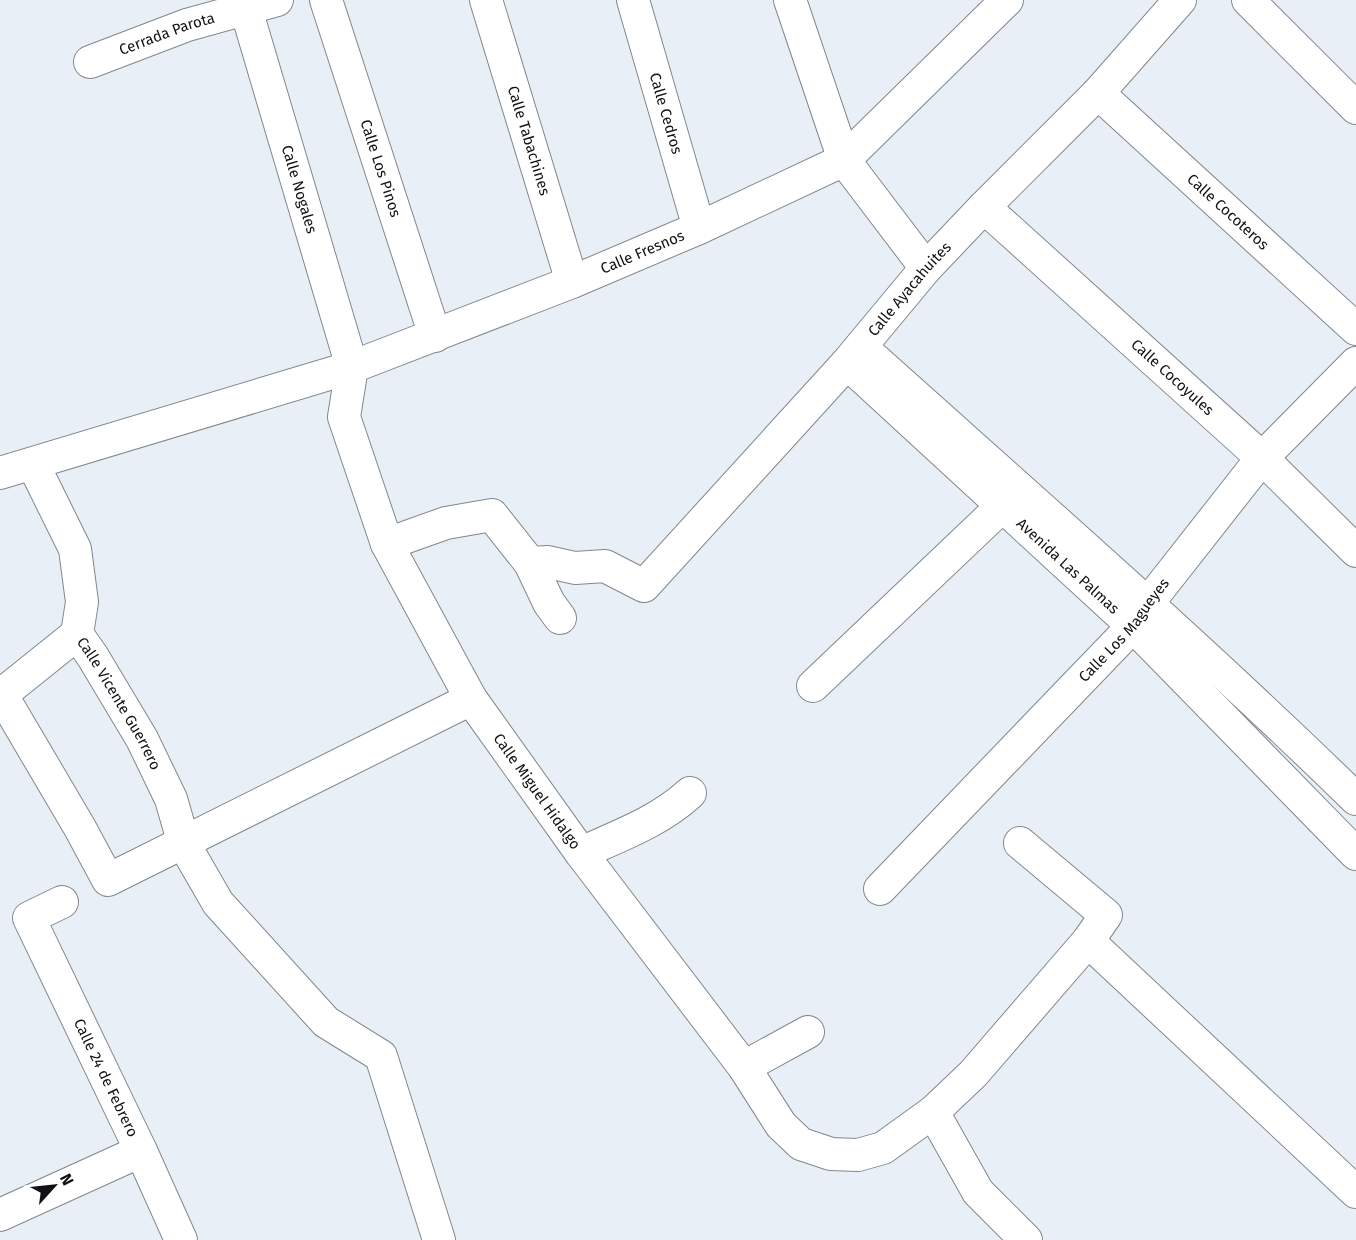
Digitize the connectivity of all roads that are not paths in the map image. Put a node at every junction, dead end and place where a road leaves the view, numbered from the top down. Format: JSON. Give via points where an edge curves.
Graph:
{"nodes":[{"id":1,"x":277,"y":0,"type":"edge"},
{"id":2,"x":326,"y":0,"type":"edge"},
{"id":3,"x":486,"y":0,"type":"edge"},
{"id":4,"x":633,"y":0,"type":"edge"},
{"id":5,"x":790,"y":0,"type":"edge"},
{"id":6,"x":1007,"y":0,"type":"edge"},
{"id":7,"x":1180,"y":0,"type":"edge"},
{"id":8,"x":1248,"y":0,"type":"edge"},
{"id":9,"x":246,"y":9,"type":"junction"},
{"id":10,"x":183,"y":12,"type":"edge"},
{"id":11,"x":90,"y":62,"type":"dead end"},
{"id":12,"x":1098,"y":93,"type":"junction"},
{"id":13,"x":1356,"y":108,"type":"edge"},
{"id":14,"x":844,"y":160,"type":"junction"},
{"id":15,"x":984,"y":207,"type":"junction"},
{"id":16,"x":699,"y":228,"type":"junction"},
{"id":17,"x":926,"y":268,"type":"junction"},
{"id":18,"x":572,"y":282,"type":"junction"},
{"id":19,"x":1356,"y":329,"type":"edge"},
{"id":20,"x":435,"y":336,"type":"junction"},
{"id":21,"x":854,"y":355,"type":"junction"},
{"id":22,"x":1356,"y":363,"type":"edge"},
{"id":23,"x":352,"y":367,"type":"junction"},
{"id":24,"x":1262,"y":458,"type":"junction"},
{"id":25,"x":33,"y":464,"type":"junction"},
{"id":26,"x":0,"y":473,"type":"edge"},
{"id":27,"x":1011,"y":497,"type":"junction"},
{"id":28,"x":387,"y":544,"type":"junction"},
{"id":29,"x":1356,"y":551,"type":"edge"},
{"id":30,"x":530,"y":563,"type":"junction"},
{"id":31,"x":1140,"y":614,"type":"junction"},
{"id":32,"x":560,"y":618,"type":"dead end"},
{"id":33,"x":76,"y":634,"type":"junction"},
{"id":34,"x":813,"y":686,"type":"dead end"},
{"id":35,"x":1,"y":694,"type":"edge"},
{"id":36,"x":471,"y":699,"type":"junction"},
{"id":37,"x":690,"y":793,"type":"dead end"},
{"id":38,"x":1356,"y":798,"type":"edge"},
{"id":39,"x":1020,"y":843,"type":"dead end"},
{"id":40,"x":184,"y":844,"type":"junction"},
{"id":41,"x":581,"y":853,"type":"junction"},
{"id":42,"x":1356,"y":854,"type":"edge"},
{"id":43,"x":880,"y":890,"type":"dead end"},
{"id":44,"x":62,"y":902,"type":"dead end"},
{"id":45,"x":1088,"y":941,"type":"junction"},
{"id":46,"x":808,"y":1032,"type":"dead end"},
{"id":47,"x":744,"y":1067,"type":"junction"},
{"id":48,"x":933,"y":1112,"type":"junction"},
{"id":49,"x":141,"y":1151,"type":"junction"},
{"id":50,"x":1356,"y":1192,"type":"edge"},
{"id":51,"x":0,"y":1215,"type":"edge"},
{"id":52,"x":1020,"y":1238,"type":"edge"},
{"id":53,"x":181,"y":1240,"type":"edge"},
{"id":54,"x":440,"y":1240,"type":"edge"}],
"edges":[{"from":1,"to":9,"type":"street","name":"Cerrada Parota"},
{"from":2,"to":20,"type":"street","name":"Calle Los Pinos"},
{"from":3,"to":18,"type":"street","name":"Calle Tabachines"},
{"from":4,"to":16,"type":"street","name":"Calle Cedros"},
{"from":5,"to":14,"type":"street"},
{"from":6,"to":14,"type":"street","name":"Calle Fresnos"},
{"from":7,"to":12,"type":"street","name":"Calle Ayacahuites"},
{"from":8,"to":13,"type":"street"},
{"from":9,"to":10,"type":"street","name":"Cerrada Parota"},
{"from":9,"to":23,"type":"street","name":"Calle Nogales"},
{"from":10,"to":11,"type":"street","name":"Cerrada Parota"},
{"from":12,"to":15,"type":"street","name":"Calle Ayacahuites"},
{"from":12,"to":19,"type":"street","name":"Calle Cocoteros"},
{"from":14,"to":16,"type":"street","name":"Calle Fresnos"},
{"from":14,"to":17,"type":"street"},
{"from":15,"to":17,"type":"street","name":"Calle Ayacahuites"},
{"from":15,"to":24,"type":"street","name":"Calle Cocoyules"},
{"from":16,"to":18,"type":"street","name":"Calle Fresnos"},
{"from":17,"to":21,"type":"street","name":"Calle Ayacahuites"},
{"from":18,"to":20,"type":"street","name":"Calle Fresnos"},
{"from":20,"to":23,"type":"street","name":"Calle Fresnos"},
{"from":21,"to":27,"type":"street","name":"Avenida Las Palmas"},
{"from":21,"to":30,"type":"street","name":"Calle Ayacahuites","via":[[644,585],[605,566],[575,568]]},
{"from":22,"to":24,"type":"street","name":"Calle Los Magueyes"},
{"from":23,"to":25,"type":"street","name":"Calle Fresnos"},
{"from":23,"to":28,"type":"street","name":"Calle Miguel Hidalgo","via":[[344,417]]},
{"from":24,"to":29,"type":"street","name":"Calle Cocoyules"},
{"from":24,"to":31,"type":"street","name":"Calle Los Magueyes"},
{"from":25,"to":26,"type":"street","name":"Calle Fresnos"},
{"from":25,"to":33,"type":"street","name":"Calle Vicente Guerrero","via":[[75,549],[82,602]]},
{"from":27,"to":31,"type":"street","name":"Avenida Las Palmas"},
{"from":27,"to":34,"type":"street"},
{"from":28,"to":30,"type":"street","via":[[446,523],[492,515]]},
{"from":28,"to":36,"type":"street","name":"Calle Miguel Hidalgo"},
{"from":30,"to":32,"type":"street"},
{"from":31,"to":38,"type":"street","via":[[1289,734]]},
{"from":31,"to":42,"type":"street","name":"Avenida Las Palmas"},
{"from":31,"to":43,"type":"street","name":"Calle Los Magueyes"},
{"from":33,"to":35,"type":"street"},
{"from":33,"to":40,"type":"street","name":"Calle Vicente Guerrero","via":[[142,739],[171,799]]},
{"from":35,"to":40,"type":"street","via":[[108,880]]},
{"from":36,"to":40,"type":"street"},
{"from":36,"to":41,"type":"street","name":"Calle Miguel Hidalgo"},
{"from":37,"to":41,"type":"street","via":[[677,806],[641,826]]},
{"from":39,"to":45,"type":"street","name":"Calle Miguel Hidalgo","via":[[1106,915]]},
{"from":40,"to":54,"type":"street","name":"Calle Vicente Guerrero","via":[[218,903],[326,1022],[381,1056]]},
{"from":41,"to":47,"type":"street","name":"Calle Miguel Hidalgo"},
{"from":44,"to":49,"type":"street","name":"Calle 24 de Febrero","via":[[29,918]]},
{"from":45,"to":48,"type":"street","name":"Calle Miguel Hidalgo","via":[[973,1074]]},
{"from":45,"to":50,"type":"street"},
{"from":46,"to":47,"type":"street"},
{"from":47,"to":48,"type":"street","name":"Calle Miguel Hidalgo","via":[[781,1125],[801,1144],[831,1154],[858,1155],[883,1148]]},
{"from":48,"to":52,"type":"street","via":[[978,1192]]},
{"from":49,"to":51,"type":"street"},
{"from":49,"to":53,"type":"street","name":"Calle 24 de Febrero"}]}
